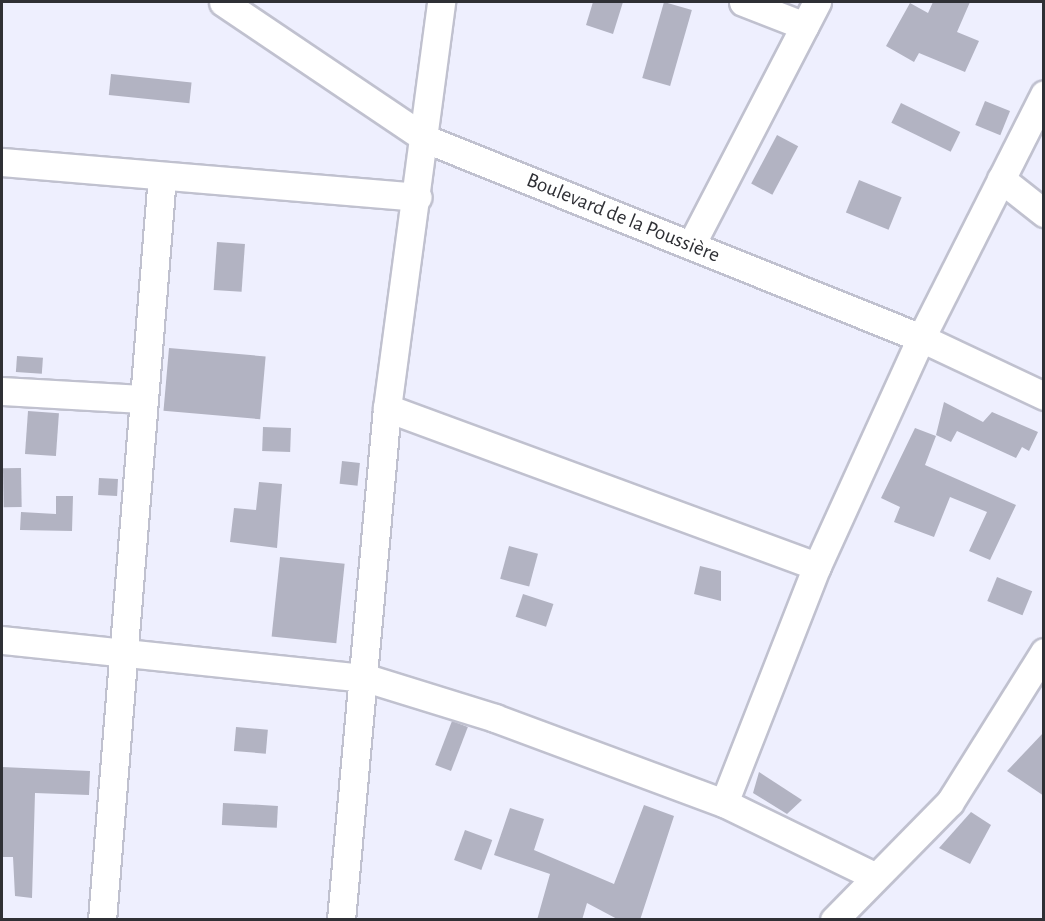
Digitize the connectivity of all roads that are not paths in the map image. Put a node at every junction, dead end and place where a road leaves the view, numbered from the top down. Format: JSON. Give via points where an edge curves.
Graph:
{"nodes":[{"id":1,"x":441,"y":2,"type":"edge"},
{"id":2,"x":743,"y":2,"type":"edge"},
{"id":3,"x":817,"y":2,"type":"edge"},
{"id":4,"x":237,"y":6,"type":"edge"},
{"id":5,"x":805,"y":26,"type":"junction"},
{"id":6,"x":1044,"y":94,"type":"edge"},
{"id":7,"x":426,"y":139,"type":"junction"},
{"id":8,"x":2,"y":162,"type":"edge"},
{"id":9,"x":162,"y":176,"type":"junction"},
{"id":10,"x":1001,"y":179,"type":"junction"},
{"id":11,"x":418,"y":197,"type":"junction"},
{"id":12,"x":1044,"y":213,"type":"edge"},
{"id":13,"x":691,"y":245,"type":"junction"},
{"id":14,"x":921,"y":338,"type":"junction"},
{"id":15,"x":2,"y":392,"type":"edge"},
{"id":16,"x":1044,"y":396,"type":"edge"},
{"id":17,"x":142,"y":399,"type":"junction"},
{"id":18,"x":387,"y":408,"type":"junction"},
{"id":19,"x":817,"y":566,"type":"junction"},
{"id":20,"x":2,"y":640,"type":"edge"},
{"id":21,"x":120,"y":650,"type":"junction"},
{"id":22,"x":1044,"y":652,"type":"edge"},
{"id":23,"x":366,"y":678,"type":"junction"},
{"id":24,"x":724,"y":803,"type":"junction"},
{"id":25,"x":872,"y":875,"type":"junction"},
{"id":26,"x":102,"y":920,"type":"edge"},
{"id":27,"x":341,"y":920,"type":"edge"},
{"id":28,"x":834,"y":920,"type":"edge"}],
"edges":[{"from":1,"to":7,"type":"street"},
{"from":2,"to":5,"type":"street"},
{"from":3,"to":5,"type":"street"},
{"from":4,"to":7,"type":"street","name":"Boulevard de la Poussière"},
{"from":5,"to":13,"type":"street"},
{"from":6,"to":10,"type":"street"},
{"from":7,"to":11,"type":"street"},
{"from":7,"to":13,"type":"street","name":"Boulevard de la Poussière"},
{"from":8,"to":9,"type":"street"},
{"from":9,"to":11,"type":"street"},
{"from":9,"to":17,"type":"street"},
{"from":10,"to":12,"type":"street"},
{"from":10,"to":14,"type":"street"},
{"from":11,"to":18,"type":"street"},
{"from":13,"to":14,"type":"street","name":"Boulevard de la Poussière"},
{"from":14,"to":16,"type":"street","name":"Boulevard de la Poussière"},
{"from":14,"to":19,"type":"street"},
{"from":15,"to":17,"type":"street"},
{"from":17,"to":21,"type":"street"},
{"from":18,"to":19,"type":"street"},
{"from":18,"to":23,"type":"street"},
{"from":19,"to":24,"type":"street"},
{"from":20,"to":21,"type":"street"},
{"from":21,"to":23,"type":"street"},
{"from":21,"to":26,"type":"street"},
{"from":22,"to":25,"type":"street","via":[[950,802]]},
{"from":23,"to":24,"type":"street","via":[[495,718]]},
{"from":23,"to":27,"type":"street"},
{"from":24,"to":25,"type":"street"},
{"from":25,"to":28,"type":"street"}]}
